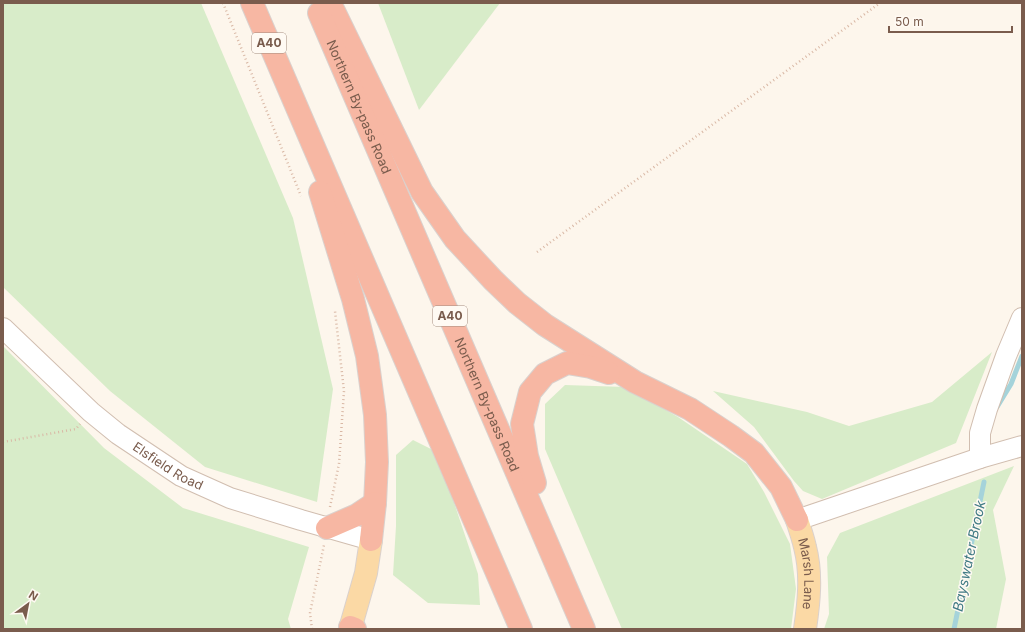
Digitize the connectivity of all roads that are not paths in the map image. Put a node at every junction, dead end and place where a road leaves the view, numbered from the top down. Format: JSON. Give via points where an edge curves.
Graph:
{"nodes":[{"id":1,"x":252,"y":3,"type":"edge"},
{"id":2,"x":315,"y":3,"type":"edge"},
{"id":3,"x":330,"y":3,"type":"edge"},
{"id":4,"x":286,"y":83,"type":"junction"},
{"id":5,"x":1022,"y":318,"type":"edge"},
{"id":6,"x":3,"y":328,"type":"edge"},
{"id":7,"x":635,"y":382,"type":"junction"},
{"id":8,"x":1022,"y":446,"type":"edge"},
{"id":9,"x":980,"y":458,"type":"junction"},
{"id":10,"x":374,"y":503,"type":"junction"},
{"id":11,"x":797,"y":520,"type":"junction"},
{"id":12,"x":328,"y":525,"type":"junction"},
{"id":13,"x":371,"y":540,"type":"junction"},
{"id":14,"x":561,"y":573,"type":"junction"},
{"id":15,"x":352,"y":628,"type":"edge"},
{"id":16,"x":521,"y":629,"type":"edge"},
{"id":17,"x":584,"y":629,"type":"edge"},
{"id":18,"x":805,"y":629,"type":"edge"}],
"edges":[{"from":1,"to":4,"type":"highway","number":"A40"},
{"from":2,"to":14,"type":"highway","name":"Northern By-pass Road","number":"A40"},
{"from":3,"to":7,"type":"highway","via":[[422,192],[455,239],[493,280],[539,321]]},
{"from":4,"to":10,"type":"highway","via":[[353,299],[367,356],[375,415],[377,462]]},
{"from":4,"to":16,"type":"highway","number":"A40"},
{"from":5,"to":9,"type":"street","via":[[987,409],[980,433]]},
{"from":6,"to":12,"type":"street","name":"Elsfield Road","via":[[91,412],[118,434],[182,476],[230,498]]},
{"from":7,"to":11,"type":"highway","via":[[690,409],[754,453],[781,487]]},
{"from":7,"to":14,"type":"highway","via":[[591,367],[566,363],[545,374],[530,392],[522,424],[527,456]]},
{"from":8,"to":9,"type":"street"},
{"from":9,"to":11,"type":"street"},
{"from":10,"to":12,"type":"highway","via":[[358,515]]},
{"from":10,"to":13,"type":"highway"},
{"from":11,"to":18,"type":"main road","name":"Marsh Lane","via":[[806,548],[809,576]]},
{"from":12,"to":13,"type":"street","name":"Elsfield Road"},
{"from":13,"to":15,"type":"main road","via":[[366,573]]},
{"from":14,"to":17,"type":"highway","name":"Northern By-pass Road","number":"A40"}]}
